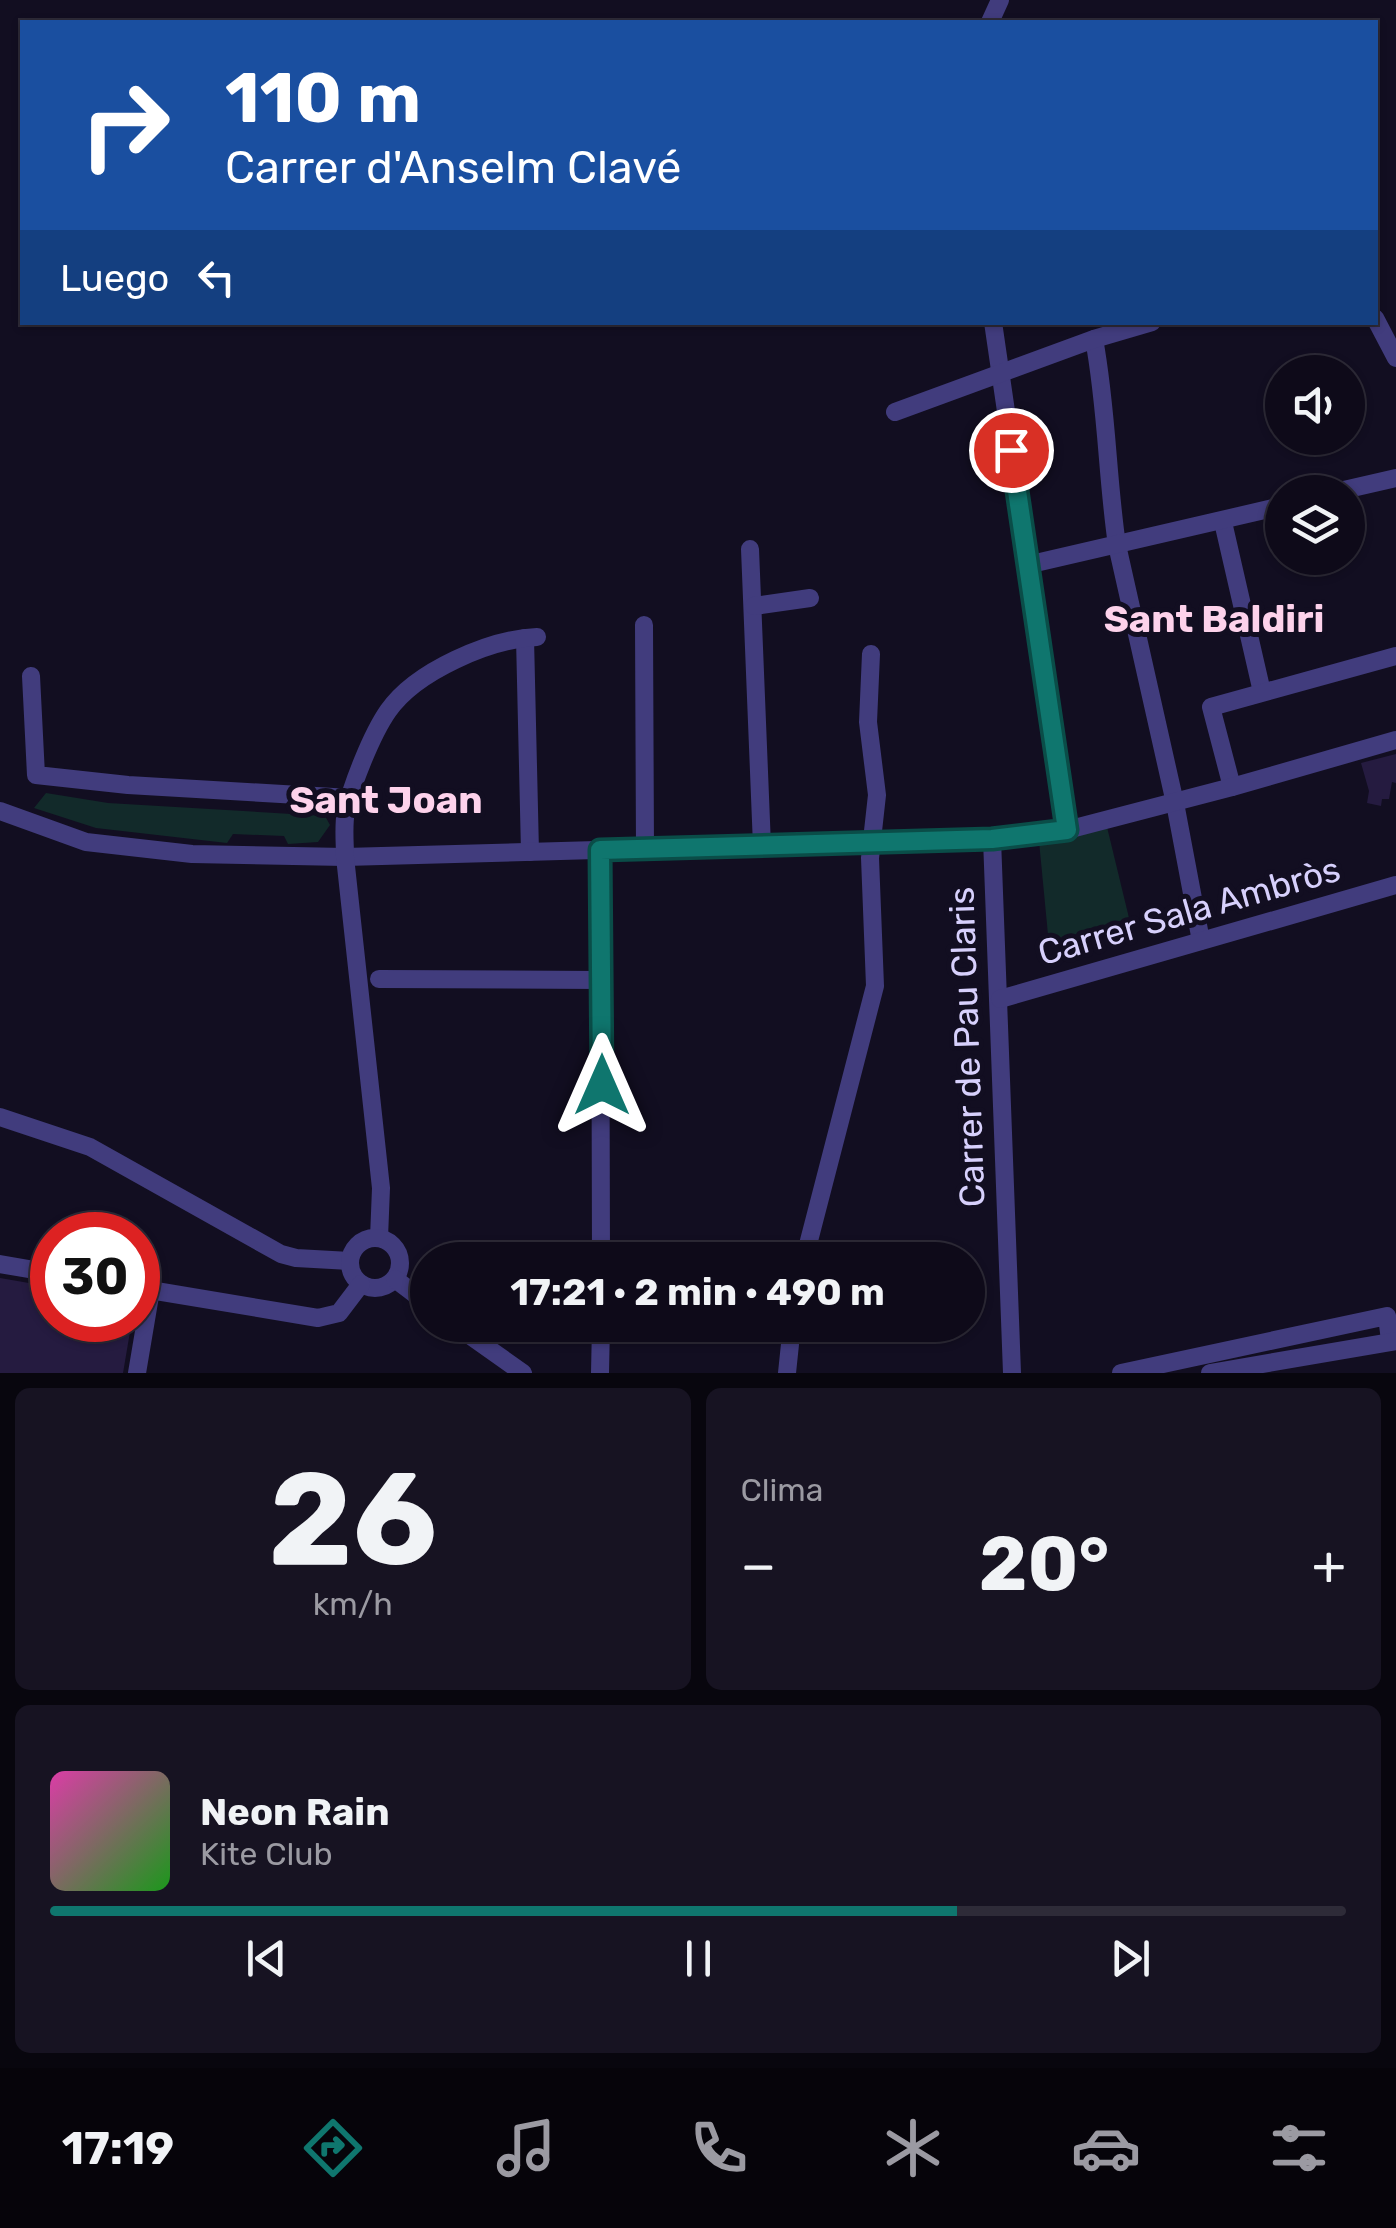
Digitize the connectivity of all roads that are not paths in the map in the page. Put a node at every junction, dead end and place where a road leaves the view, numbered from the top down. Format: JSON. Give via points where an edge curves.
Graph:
{"nodes":[{"id":1,"x":1378,"y":324,"type":"edge"},
{"id":2,"x":992,"y":325,"type":"edge"},
{"id":3,"x":1142,"y":325,"type":"edge"},
{"id":4,"x":1094,"y":340,"type":"junction"},
{"id":5,"x":1396,"y":358,"type":"edge"},
{"id":6,"x":1000,"y":373,"type":"junction"},
{"id":7,"x":895,"y":412,"type":"dead end"},
{"id":8,"x":1396,"y":478,"type":"edge"},
{"id":9,"x":1365,"y":485,"type":"edge"},
{"id":10,"x":1265,"y":511,"type":"edge"},
{"id":11,"x":1223,"y":522,"type":"junction"},
{"id":12,"x":1118,"y":546,"type":"junction"},
{"id":13,"x":750,"y":549,"type":"dead end"},
{"id":14,"x":1027,"y":565,"type":"junction"},
{"id":15,"x":810,"y":598,"type":"dead end"},
{"id":16,"x":754,"y":606,"type":"junction"},
{"id":17,"x":644,"y":624,"type":"dead end"},
{"id":18,"x":871,"y":654,"type":"dead end"},
{"id":19,"x":1396,"y":656,"type":"edge"},
{"id":20,"x":30,"y":676,"type":"dead end"},
{"id":21,"x":1262,"y":692,"type":"junction"},
{"id":22,"x":1396,"y":740,"type":"edge"},
{"id":23,"x":1232,"y":788,"type":"junction"},
{"id":24,"x":350,"y":798,"type":"junction"},
{"id":25,"x":1174,"y":803,"type":"junction"},
{"id":26,"x":0,"y":811,"type":"edge"},
{"id":27,"x":1067,"y":830,"type":"junction"},
{"id":28,"x":992,"y":839,"type":"junction"},
{"id":29,"x":874,"y":842,"type":"junction"},
{"id":30,"x":762,"y":846,"type":"junction"},
{"id":31,"x":600,"y":850,"type":"junction"},
{"id":32,"x":645,"y":850,"type":"junction"},
{"id":33,"x":530,"y":852,"type":"junction"},
{"id":34,"x":345,"y":857,"type":"junction"},
{"id":35,"x":1396,"y":885,"type":"edge"},
{"id":36,"x":1201,"y":941,"type":"junction"},
{"id":37,"x":379,"y":979,"type":"dead end"},
{"id":38,"x":601,"y":980,"type":"junction"},
{"id":39,"x":1000,"y":999,"type":"junction"},
{"id":40,"x":0,"y":1118,"type":"edge"},
{"id":41,"x":378,"y":1238,"type":"junction"},
{"id":42,"x":601,"y":1242,"type":"edge"},
{"id":43,"x":809,"y":1242,"type":"edge"},
{"id":44,"x":350,"y":1260,"type":"junction"},
{"id":45,"x":0,"y":1264,"type":"edge"},
{"id":46,"x":30,"y":1269,"type":"edge"},
{"id":47,"x":395,"y":1279,"type":"junction"},
{"id":48,"x":361,"y":1284,"type":"junction"},
{"id":49,"x":410,"y":1290,"type":"edge"},
{"id":50,"x":160,"y":1292,"type":"edge"},
{"id":51,"x":140,"y":1342,"type":"edge"},
{"id":52,"x":479,"y":1342,"type":"edge"},
{"id":53,"x":601,"y":1342,"type":"edge"},
{"id":54,"x":790,"y":1342,"type":"edge"},
{"id":55,"x":1394,"y":1344,"type":"edge"},
{"id":56,"x":138,"y":1373,"type":"edge"},
{"id":57,"x":523,"y":1373,"type":"edge"},
{"id":58,"x":600,"y":1373,"type":"edge"},
{"id":59,"x":786,"y":1373,"type":"edge"},
{"id":60,"x":1012,"y":1373,"type":"edge"},
{"id":61,"x":1121,"y":1373,"type":"edge"},
{"id":62,"x":1210,"y":1373,"type":"edge"},
{"id":63,"x":1276,"y":1373,"type":"edge"}],
"edges":[{"from":1,"to":5,"type":"street"},
{"from":2,"to":6,"type":"street"},
{"from":3,"to":4,"type":"street"},
{"from":4,"to":6,"type":"street"},
{"from":4,"to":12,"type":"street"},
{"from":6,"to":7,"type":"street"},
{"from":6,"to":14,"type":"street"},
{"from":8,"to":9,"type":"street"},
{"from":10,"to":11,"type":"street"},
{"from":11,"to":12,"type":"street"},
{"from":11,"to":21,"type":"street"},
{"from":12,"to":14,"type":"street"},
{"from":12,"to":25,"type":"street"},
{"from":13,"to":16,"type":"street"},
{"from":14,"to":27,"type":"street"},
{"from":15,"to":16,"type":"street"},
{"from":16,"to":30,"type":"street"},
{"from":17,"to":32,"type":"street"},
{"from":18,"to":29,"type":"street"},
{"from":19,"to":21,"type":"street"},
{"from":20,"to":24,"type":"street","via":[[36,775]]},
{"from":21,"to":23,"type":"street","via":[[1211,706]]},
{"from":22,"to":23,"type":"street"},
{"from":23,"to":25,"type":"street"},
{"from":24,"to":33,"type":"street","via":[[388,711],[409,690],[444,665],[531,638]]},
{"from":24,"to":34,"type":"street"},
{"from":25,"to":27,"type":"street"},
{"from":25,"to":36,"type":"street"},
{"from":26,"to":34,"type":"street","via":[[86,842],[192,854]]},
{"from":27,"to":28,"type":"street"},
{"from":28,"to":29,"type":"street"},
{"from":28,"to":39,"type":"street","name":"Carrer de Pau Claris"},
{"from":29,"to":30,"type":"street"},
{"from":29,"to":43,"type":"street","via":[[876,986]]},
{"from":30,"to":32,"type":"street"},
{"from":31,"to":32,"type":"street"},
{"from":31,"to":33,"type":"street"},
{"from":31,"to":38,"type":"street"},
{"from":33,"to":34,"type":"street"},
{"from":34,"to":41,"type":"street","via":[[381,1188]]},
{"from":35,"to":36,"type":"street","name":"Carrer Sala Ambròs"},
{"from":36,"to":39,"type":"street","name":"Carrer Sala Ambròs"},
{"from":37,"to":38,"type":"street"},
{"from":38,"to":42,"type":"street"},
{"from":39,"to":60,"type":"street","name":"Carrer de Pau Claris"},
{"from":40,"to":44,"type":"street","via":[[90,1147],[281,1254]]},
{"from":41,"to":44,"type":"street","via":[[361,1242]]},
{"from":41,"to":47,"type":"street","via":[[398,1254]]},
{"from":44,"to":48,"type":"street"},
{"from":45,"to":46,"type":"street"},
{"from":47,"to":48,"type":"street","via":[[378,1288]]},
{"from":47,"to":49,"type":"street"},
{"from":48,"to":50,"type":"street","via":[[339,1312],[318,1318]]},
{"from":51,"to":56,"type":"street"},
{"from":52,"to":57,"type":"street"},
{"from":53,"to":58,"type":"street"},
{"from":54,"to":59,"type":"street"},
{"from":55,"to":61,"type":"street","via":[[1387,1316]]},
{"from":55,"to":62,"type":"street"},
{"from":55,"to":63,"type":"street"}]}
